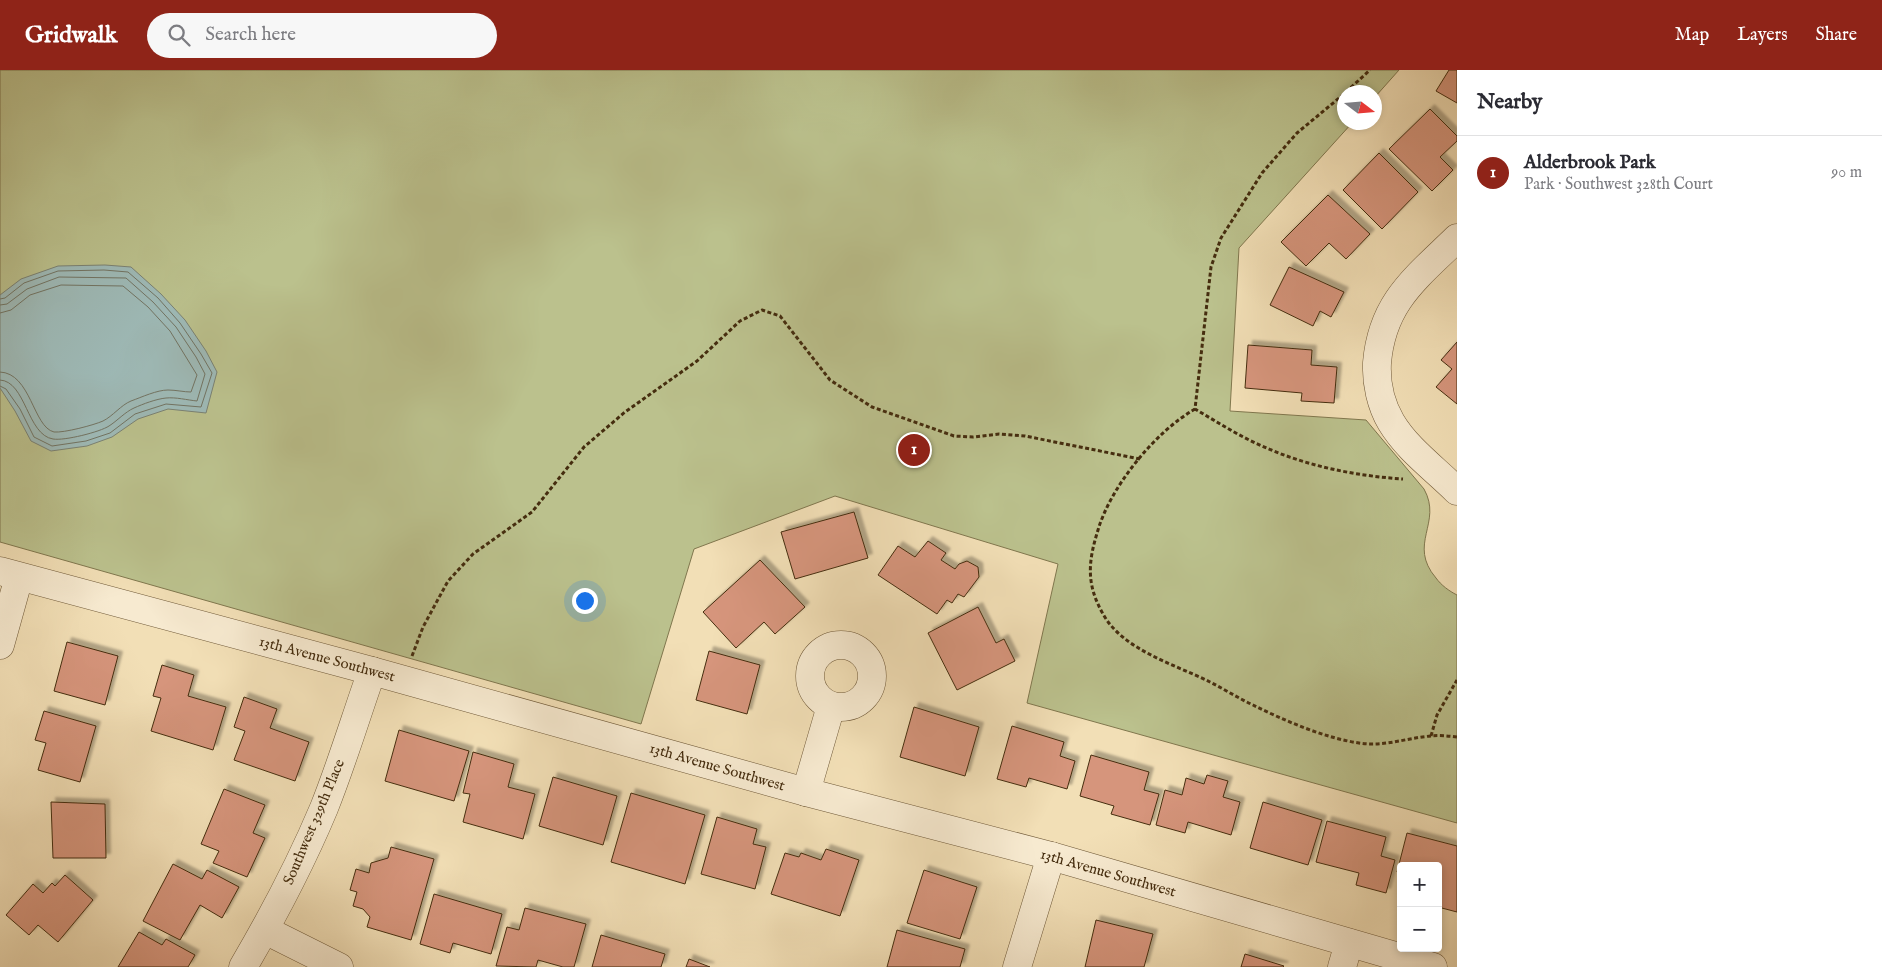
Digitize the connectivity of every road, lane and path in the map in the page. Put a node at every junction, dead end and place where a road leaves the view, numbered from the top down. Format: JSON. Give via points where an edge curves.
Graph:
{"nodes":[{"id":1,"x":1370,"y":70,"type":"edge"},
{"id":2,"x":1354,"y":85,"type":"edge"},
{"id":3,"x":1337,"y":100,"type":"edge"},
{"id":4,"x":1457,"y":238,"type":"edge"},
{"id":5,"x":1195,"y":409,"type":"junction"},
{"id":6,"x":1140,"y":459,"type":"junction"},
{"id":7,"x":1406,"y":479,"type":"dead end"},
{"id":8,"x":1457,"y":491,"type":"edge"},
{"id":9,"x":9,"y":574,"type":"edge"},
{"id":10,"x":0,"y":645,"type":"edge"},
{"id":11,"x":372,"y":671,"type":"junction"},
{"id":12,"x":402,"y":680,"type":"junction"},
{"id":13,"x":1457,"y":680,"type":"edge"},
{"id":14,"x":832,"y":706,"type":"dead end"},
{"id":15,"x":1431,"y":736,"type":"junction"},
{"id":16,"x":1457,"y":737,"type":"edge"},
{"id":17,"x":806,"y":792,"type":"junction"},
{"id":18,"x":1051,"y":856,"type":"junction"},
{"id":19,"x":265,"y":930,"type":"junction"},
{"id":20,"x":1346,"y":955,"type":"edge"},
{"id":21,"x":243,"y":967,"type":"edge"},
{"id":22,"x":339,"y":967,"type":"edge"},
{"id":23,"x":1017,"y":967,"type":"edge"},
{"id":24,"x":1433,"y":967,"type":"edge"}],
"edges":[{"from":1,"to":2,"type":"path"},
{"from":3,"to":5,"type":"path","via":[[1297,133],[1262,173],[1221,238],[1211,267]]},
{"from":4,"to":8,"type":"street","via":[[1412,282],[1392,308],[1383,329],[1377,372],[1384,409],[1392,423],[1418,454]]},
{"from":5,"to":6,"type":"path","via":[[1177,419]]},
{"from":5,"to":7,"type":"path","via":[[1264,447],[1311,463],[1366,476]]},
{"from":6,"to":12,"type":"path","via":[[1025,436],[954,436],[872,407],[830,380],[780,316],[762,310],[740,320],[697,361],[624,412],[584,447],[532,512],[473,554],[448,581],[423,628]]},
{"from":6,"to":15,"type":"path","via":[[1118,486],[1102,516],[1090,558],[1093,592],[1103,615],[1115,630],[1130,643],[1253,706],[1328,736],[1375,745]]},
{"from":9,"to":10,"type":"street"},
{"from":9,"to":11,"type":"street","name":"13th Avenue Southwest"},
{"from":11,"to":12,"type":"street","name":"13th Avenue Southwest"},
{"from":11,"to":19,"type":"street","name":"Southwest 329th Place","via":[[325,805]]},
{"from":12,"to":17,"type":"street","name":"13th Avenue Southwest"},
{"from":13,"to":15,"type":"path","via":[[1437,715]]},
{"from":14,"to":17,"type":"street"},
{"from":15,"to":16,"type":"path"},
{"from":17,"to":18,"type":"street","name":"13th Avenue Southwest"},
{"from":18,"to":20,"type":"street","name":"13th Avenue Southwest"},
{"from":18,"to":23,"type":"street"},
{"from":19,"to":21,"type":"street","name":"Southwest 329th Place"},
{"from":19,"to":22,"type":"street"},
{"from":20,"to":24,"type":"street","name":"13th Avenue Southwest"}]}
